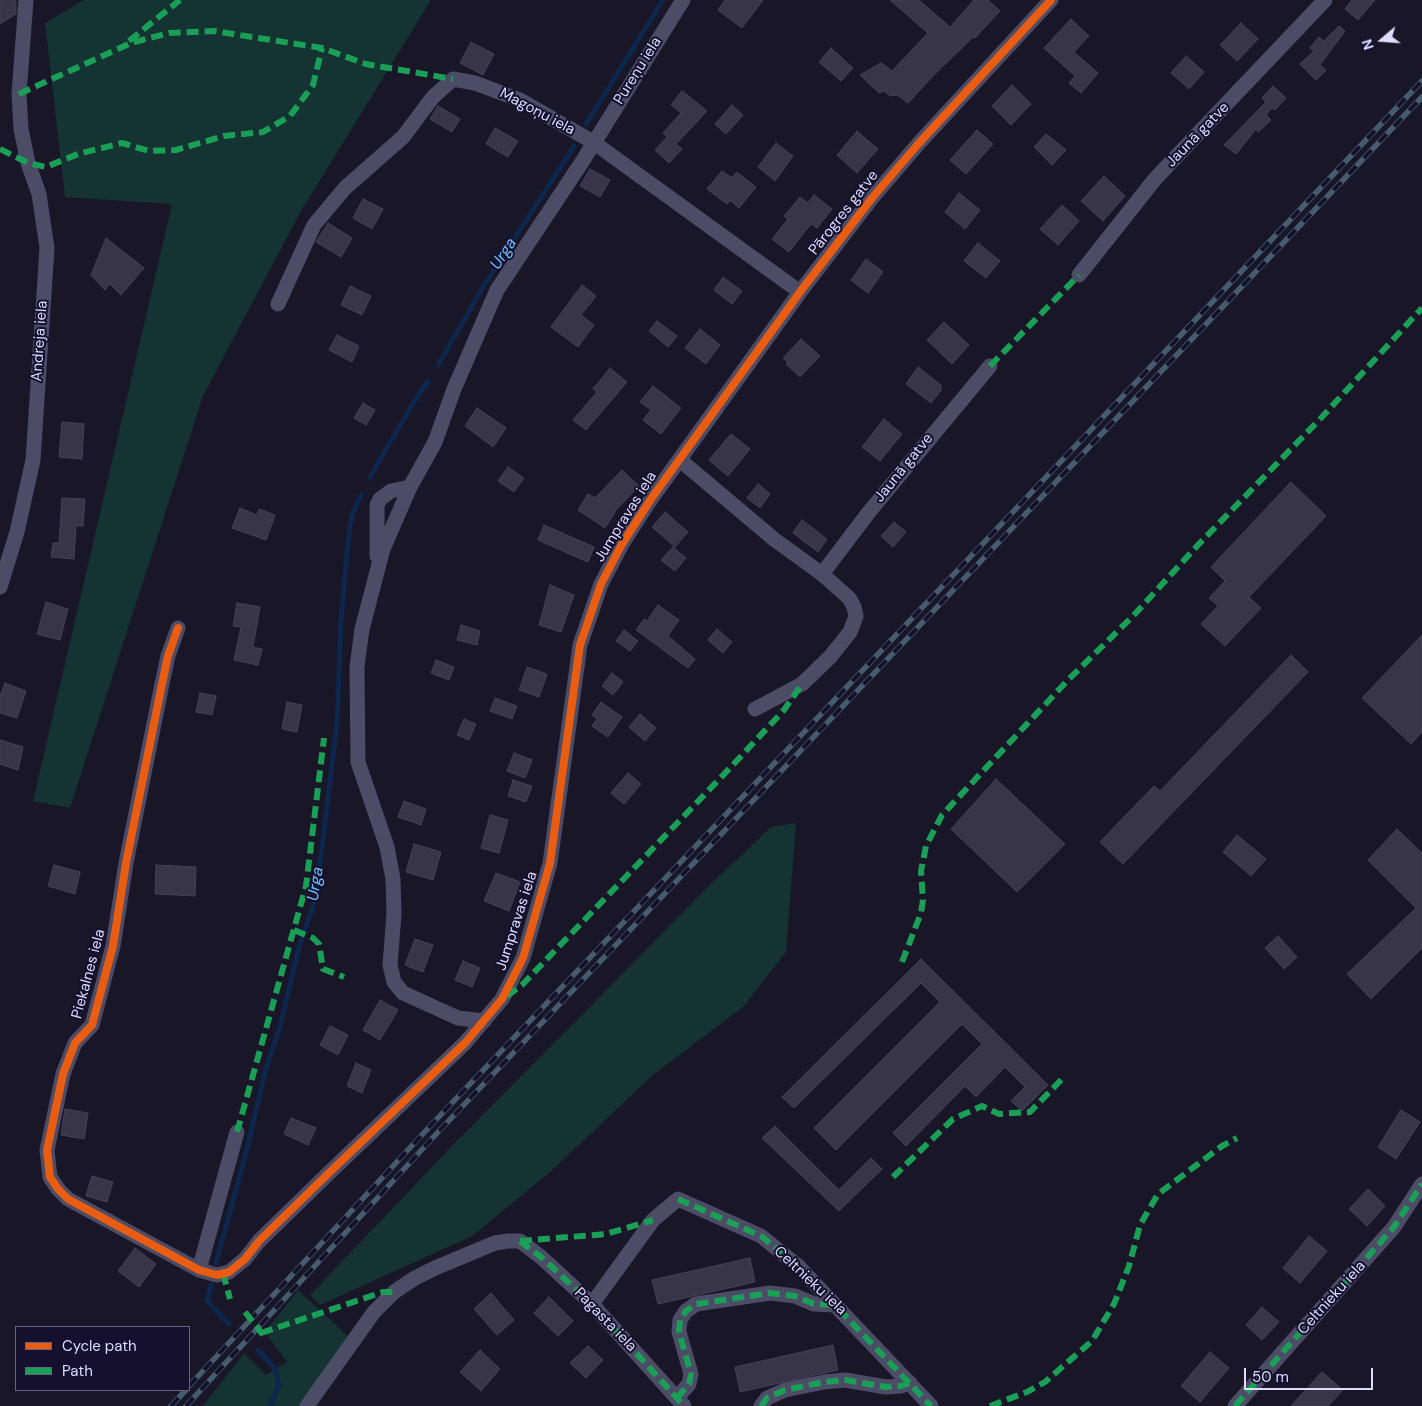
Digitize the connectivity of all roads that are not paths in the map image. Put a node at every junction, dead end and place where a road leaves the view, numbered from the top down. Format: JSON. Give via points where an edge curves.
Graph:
{"nodes":[{"id":1,"x":26,"y":0,"type":"edge"},
{"id":2,"x":683,"y":0,"type":"edge"},
{"id":3,"x":1051,"y":0,"type":"edge"},
{"id":4,"x":1325,"y":0,"type":"edge"},
{"id":5,"x":593,"y":142,"type":"junction"},
{"id":6,"x":1079,"y":275,"type":"dead end"},
{"id":7,"x":800,"y":292,"type":"junction"},
{"id":8,"x":278,"y":304,"type":"dead end"},
{"id":9,"x":990,"y":366,"type":"dead end"},
{"id":10,"x":680,"y":460,"type":"junction"},
{"id":11,"x":410,"y":487,"type":"junction"},
{"id":12,"x":376,"y":568,"type":"junction"},
{"id":13,"x":822,"y":574,"type":"junction"},
{"id":14,"x":0,"y":587,"type":"edge"},
{"id":15,"x":178,"y":628,"type":"dead end"},
{"id":16,"x":755,"y":709,"type":"dead end"},
{"id":17,"x":484,"y":1020,"type":"junction"},
{"id":18,"x":238,"y":1132,"type":"dead end"},
{"id":19,"x":1422,"y":1184,"type":"edge"},
{"id":20,"x":199,"y":1270,"type":"junction"},
{"id":21,"x":592,"y":1304,"type":"junction"},
{"id":22,"x":834,"y":1305,"type":"junction"},
{"id":23,"x":910,"y":1383,"type":"junction"},
{"id":24,"x":680,"y":1402,"type":"edge"},
{"id":25,"x":307,"y":1406,"type":"edge"},
{"id":26,"x":761,"y":1406,"type":"edge"},
{"id":27,"x":931,"y":1406,"type":"edge"},
{"id":28,"x":1235,"y":1406,"type":"edge"}],
"edges":[{"from":1,"to":14,"type":"street","name":"Andreja iela","via":[[19,94],[21,130],[39,194],[47,248],[33,460],[18,532]]},
{"from":2,"to":5,"type":"street","name":"Pureņu iela"},
{"from":3,"to":7,"type":"street","name":"Pārogres gatve","via":[[919,143]]},
{"from":4,"to":6,"type":"street","name":"Jaunā gatve","via":[[1155,179]]},
{"from":5,"to":7,"type":"street","name":"Magoņu iela"},
{"from":5,"to":8,"type":"street","name":"Magoņu iela","via":[[520,100],[475,83],[453,79],[432,97],[403,137],[345,188],[314,225]]},
{"from":5,"to":11,"type":"street","via":[[497,290],[435,442]]},
{"from":7,"to":10,"type":"street","name":"Pārogres gatve"},
{"from":9,"to":13,"type":"street","name":"Jaunā gatve","via":[[868,512]]},
{"from":10,"to":13,"type":"street","via":[[775,540]]},
{"from":10,"to":17,"type":"street","name":"Jumpravas iela","via":[[622,544],[588,616],[580,645],[550,863],[522,958],[502,999]]},
{"from":11,"to":12,"type":"street"},
{"from":11,"to":12,"type":"street","via":[[391,491],[380,499]]},
{"from":12,"to":17,"type":"street","via":[[356,667],[358,762],[387,847],[393,879],[390,965],[394,982],[403,993],[458,1018]]},
{"from":13,"to":16,"type":"street","via":[[849,598],[854,607],[856,616],[850,632],[802,684]]},
{"from":15,"to":20,"type":"street","name":"Piekalnes iela","via":[[162,684],[113,946],[92,1025],[75,1043],[64,1074],[47,1150],[50,1177],[68,1199]]},
{"from":17,"to":20,"type":"street","name":"Jumpravas iela","via":[[465,1043],[259,1241],[245,1259],[229,1272],[217,1274]]},
{"from":18,"to":20,"type":"street"},
{"from":19,"to":28,"type":"street","name":"Celtnieku iela","via":[[1394,1227]]},
{"from":21,"to":22,"type":"street","name":"Celtnieku iela","via":[[653,1220],[678,1199],[761,1236],[798,1266]]},
{"from":21,"to":24,"type":"street","name":"Pagasta iela"},
{"from":21,"to":25,"type":"street","name":"Pagasta iela","via":[[541,1256],[520,1241],[495,1243],[415,1278],[394,1292],[374,1312]]},
{"from":22,"to":23,"type":"street","name":"Celtnieku iela"},
{"from":22,"to":24,"type":"street","via":[[814,1304],[795,1296],[770,1293],[696,1304],[680,1320],[691,1374]]},
{"from":23,"to":26,"type":"street","via":[[886,1387],[845,1380],[824,1382],[785,1390],[767,1398]]},
{"from":23,"to":27,"type":"street","name":"Celtnieku iela"}]}
